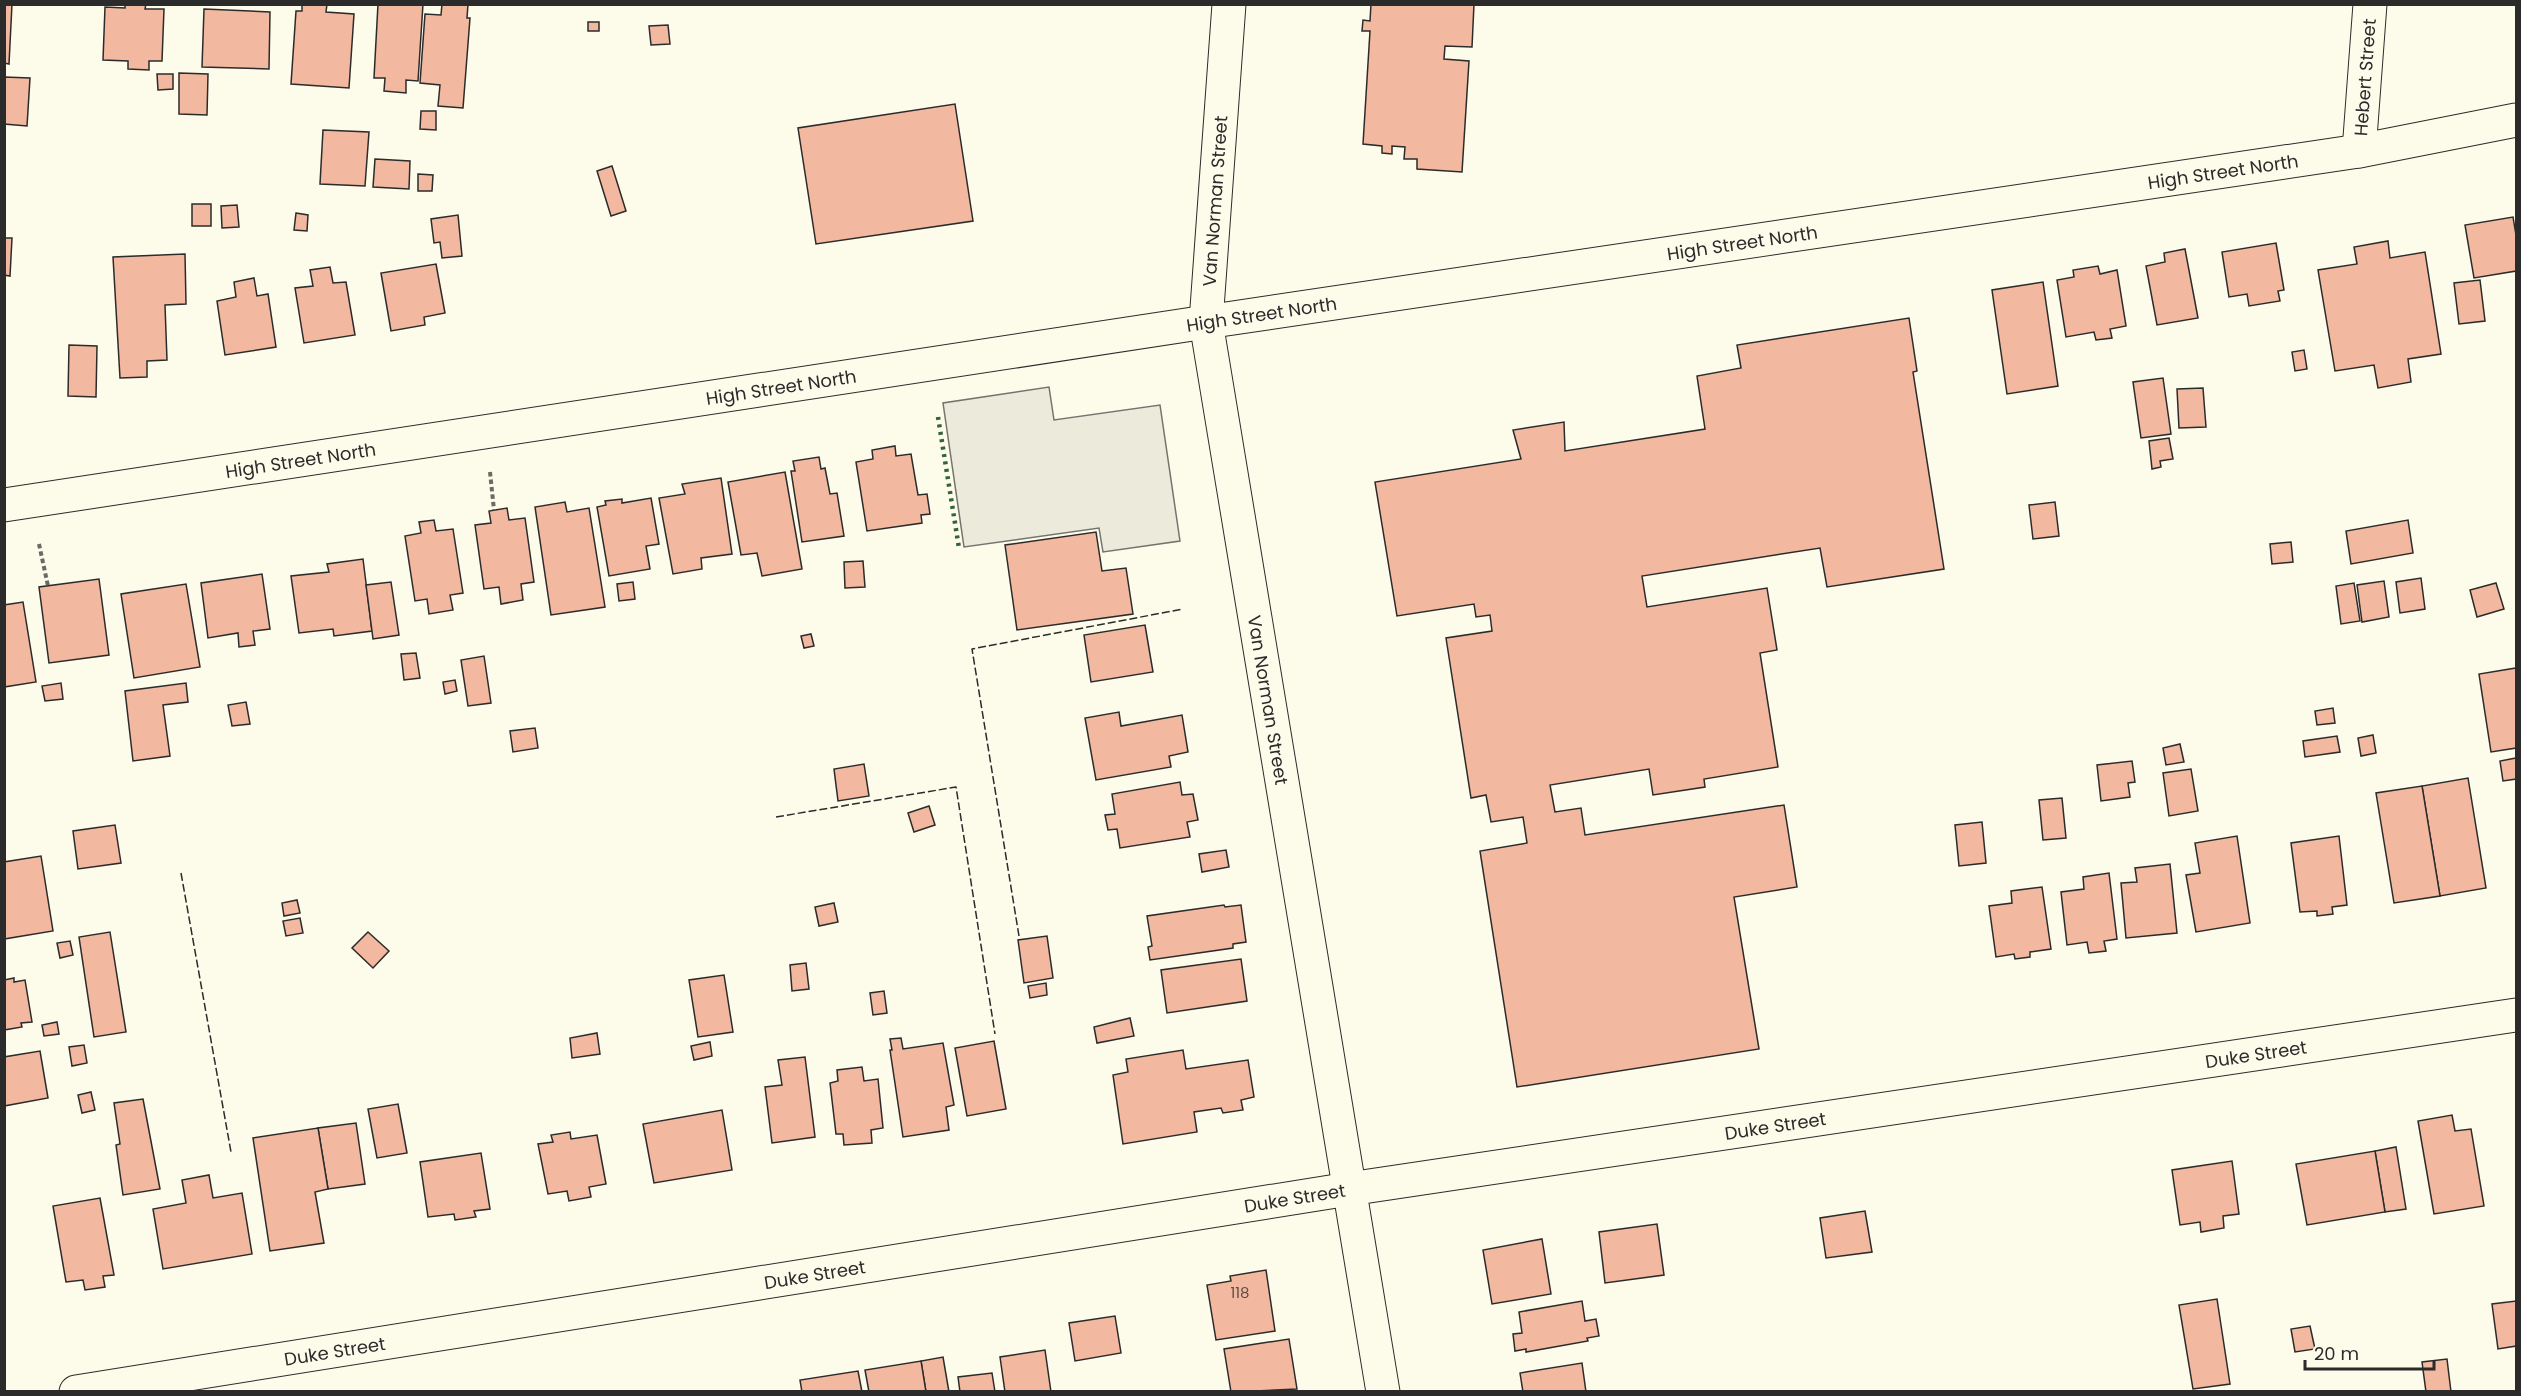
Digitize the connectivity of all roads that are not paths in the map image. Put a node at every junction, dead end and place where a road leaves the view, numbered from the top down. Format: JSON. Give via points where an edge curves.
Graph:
{"nodes":[{"id":1,"x":1229,"y":4,"type":"edge"},
{"id":2,"x":2370,"y":4,"type":"edge"},
{"id":3,"x":2517,"y":120,"type":"edge"},
{"id":4,"x":2360,"y":151,"type":"junction"},
{"id":5,"x":1206,"y":322,"type":"junction"},
{"id":6,"x":4,"y":505,"type":"edge"},
{"id":7,"x":2517,"y":1015,"type":"edge"},
{"id":8,"x":1349,"y":1189,"type":"junction"},
{"id":9,"x":76,"y":1392,"type":"edge"},
{"id":10,"x":1383,"y":1392,"type":"edge"}],
"edges":[{"from":1,"to":5,"type":"street","name":"Van Norman Street"},
{"from":2,"to":4,"type":"street","name":"Hebert Street"},
{"from":3,"to":4,"type":"street","name":"High Street North"},
{"from":4,"to":5,"type":"street","name":"High Street North"},
{"from":5,"to":6,"type":"street","name":"High Street North"},
{"from":5,"to":8,"type":"street","name":"Van Norman Street"},
{"from":7,"to":8,"type":"street","name":"Duke Street"},
{"from":8,"to":9,"type":"street","name":"Duke Street"},
{"from":8,"to":10,"type":"street","name":"Van Norman Street"}]}
